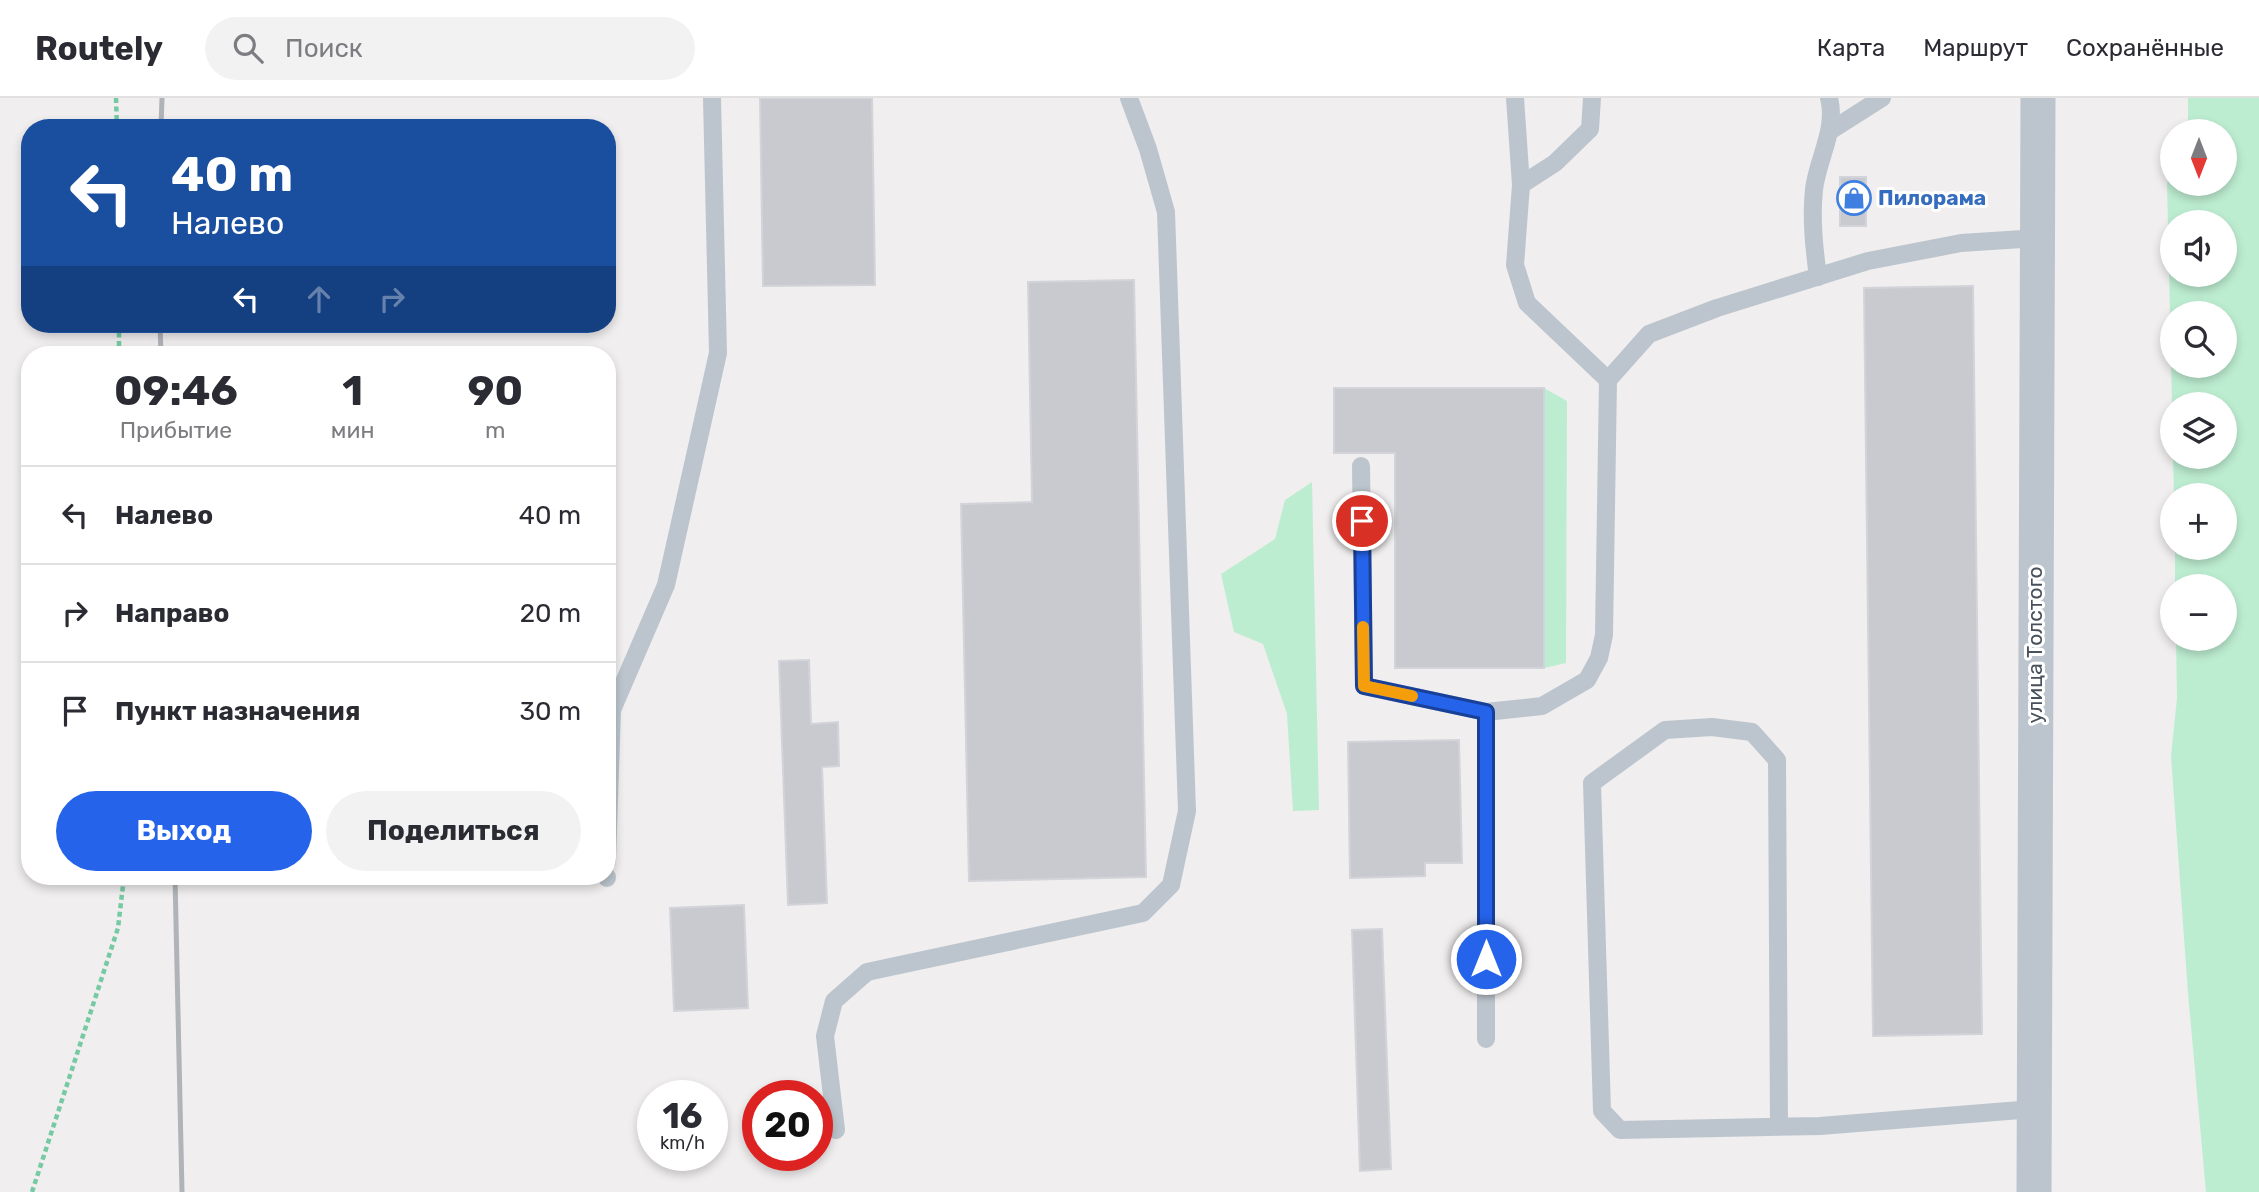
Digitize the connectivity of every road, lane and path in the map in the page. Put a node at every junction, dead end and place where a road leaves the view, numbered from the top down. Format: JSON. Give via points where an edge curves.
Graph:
{"nodes":[{"id":1,"x":116,"y":98,"type":"edge"},
{"id":2,"x":712,"y":98,"type":"edge"},
{"id":3,"x":1129,"y":98,"type":"edge"},
{"id":4,"x":1515,"y":98,"type":"edge"},
{"id":5,"x":1592,"y":98,"type":"edge"},
{"id":6,"x":1829,"y":98,"type":"edge"},
{"id":7,"x":1882,"y":98,"type":"edge"},
{"id":8,"x":2038,"y":98,"type":"edge"},
{"id":9,"x":117,"y":119,"type":"edge"},
{"id":10,"x":1830,"y":131,"type":"junction"},
{"id":11,"x":1521,"y":185,"type":"junction"},
{"id":12,"x":2038,"y":238,"type":"junction"},
{"id":13,"x":1818,"y":276,"type":"junction"},
{"id":14,"x":1608,"y":380,"type":"junction"},
{"id":15,"x":1361,"y":466,"type":"dead end"},
{"id":16,"x":616,"y":699,"type":"edge"},
{"id":17,"x":1486,"y":712,"type":"junction"},
{"id":18,"x":123,"y":885,"type":"edge"},
{"id":19,"x":1486,"y":1039,"type":"dead end"},
{"id":20,"x":2033,"y":1109,"type":"junction"},
{"id":21,"x":1779,"y":1127,"type":"junction"},
{"id":22,"x":835,"y":1130,"type":"dead end"},
{"id":23,"x":32,"y":1192,"type":"edge"},
{"id":24,"x":2034,"y":1192,"type":"edge"}],
"edges":[{"from":1,"to":9,"type":"path"},
{"from":2,"to":16,"type":"lane","via":[[718,353],[666,585]]},
{"from":3,"to":22,"type":"lane","via":[[1166,212],[1187,811],[1171,885],[1143,913],[867,972],[834,1001],[825,1035]]},
{"from":4,"to":11,"type":"lane"},
{"from":5,"to":11,"type":"lane","via":[[1590,129],[1555,163]]},
{"from":6,"to":10,"type":"lane"},
{"from":7,"to":10,"type":"lane"},
{"from":8,"to":12,"type":"street","name":"улица Толстого"},
{"from":10,"to":13,"type":"lane","via":[[1814,188],[1812,233]]},
{"from":11,"to":14,"type":"lane","via":[[1515,265],[1527,303]]},
{"from":12,"to":13,"type":"lane","via":[[1961,243]]},
{"from":12,"to":20,"type":"street","name":"улица Толстого"},
{"from":13,"to":14,"type":"lane","via":[[1649,334]]},
{"from":14,"to":17,"type":"lane","via":[[1604,635],[1599,658],[1587,680],[1542,706]]},
{"from":15,"to":17,"type":"lane","via":[[1364,686]]},
{"from":17,"to":19,"type":"lane"},
{"from":18,"to":23,"type":"path","via":[[118,928]]},
{"from":20,"to":21,"type":"lane"},
{"from":20,"to":24,"type":"street","name":"улица Толстого"},
{"from":21,"to":21,"type":"lane","via":[[1620,1130],[1602,1111],[1592,783],[1665,730],[1712,727],[1752,732],[1777,760]]}]}
